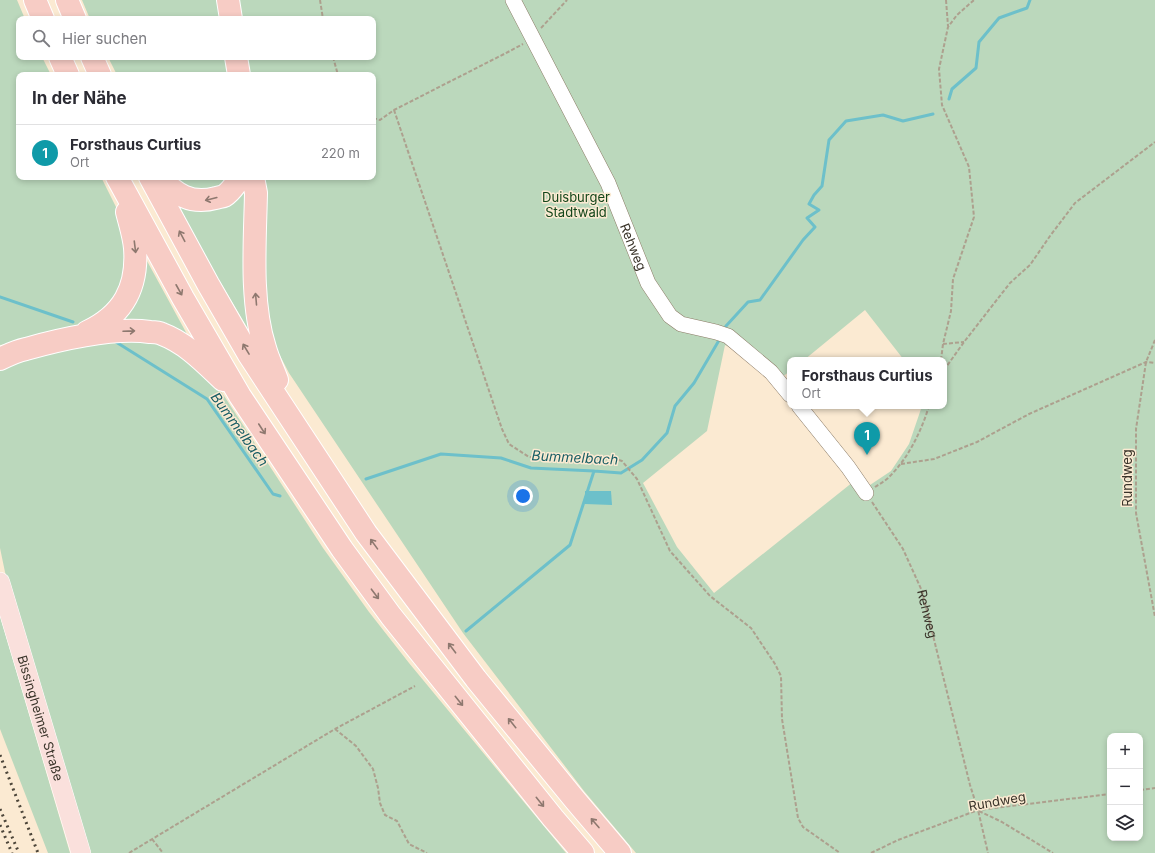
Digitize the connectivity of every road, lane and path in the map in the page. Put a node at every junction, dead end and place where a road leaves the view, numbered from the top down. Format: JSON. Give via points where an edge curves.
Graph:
{"nodes":[{"id":1,"x":35,"y":0,"type":"edge"},
{"id":2,"x":66,"y":0,"type":"edge"},
{"id":3,"x":228,"y":0,"type":"edge"},
{"id":4,"x":320,"y":0,"type":"edge"},
{"id":5,"x":514,"y":0,"type":"edge"},
{"id":6,"x":946,"y":0,"type":"edge"},
{"id":7,"x":974,"y":0,"type":"edge"},
{"id":8,"x":42,"y":16,"type":"edge"},
{"id":9,"x":74,"y":16,"type":"edge"},
{"id":10,"x":231,"y":16,"type":"edge"},
{"id":11,"x":322,"y":16,"type":"edge"},
{"id":12,"x":948,"y":27,"type":"junction"},
{"id":13,"x":508,"y":52,"type":"dead end"},
{"id":14,"x":61,"y":60,"type":"edge"},
{"id":15,"x":93,"y":60,"type":"edge"},
{"id":16,"x":236,"y":60,"type":"edge"},
{"id":17,"x":334,"y":60,"type":"edge"},
{"id":18,"x":67,"y":72,"type":"edge"},
{"id":19,"x":99,"y":72,"type":"edge"},
{"id":20,"x":238,"y":72,"type":"edge"},
{"id":21,"x":337,"y":72,"type":"edge"},
{"id":22,"x":394,"y":110,"type":"junction"},
{"id":23,"x":376,"y":119,"type":"edge"},
{"id":24,"x":1155,"y":142,"type":"edge"},
{"id":25,"x":118,"y":180,"type":"edge"},
{"id":26,"x":152,"y":180,"type":"edge"},
{"id":27,"x":161,"y":180,"type":"edge"},
{"id":28,"x":238,"y":180,"type":"edge"},
{"id":29,"x":254,"y":180,"type":"edge"},
{"id":30,"x":77,"y":337,"type":"junction"},
{"id":31,"x":1155,"y":340,"type":"edge"},
{"id":32,"x":964,"y":342,"type":"junction"},
{"id":33,"x":942,"y":344,"type":"junction"},
{"id":34,"x":0,"y":349,"type":"edge"},
{"id":35,"x":24,"y":349,"type":"junction"},
{"id":36,"x":941,"y":357,"type":"edge"},
{"id":37,"x":0,"y":359,"type":"edge"},
{"id":38,"x":1146,"y":362,"type":"junction"},
{"id":39,"x":1155,"y":363,"type":"edge"},
{"id":40,"x":947,"y":366,"type":"edge"},
{"id":41,"x":787,"y":391,"type":"edge"},
{"id":42,"x":240,"y":396,"type":"junction"},
{"id":43,"x":801,"y":409,"type":"edge"},
{"id":44,"x":928,"y":409,"type":"edge"},
{"id":45,"x":297,"y":429,"type":"junction"},
{"id":46,"x":901,"y":464,"type":"junction"},
{"id":47,"x":866,"y":493,"type":"junction"},
{"id":48,"x":0,"y":582,"type":"edge"},
{"id":49,"x":1155,"y":617,"type":"edge"},
{"id":50,"x":415,"y":686,"type":"dead end"},
{"id":51,"x":335,"y":729,"type":"junction"},
{"id":52,"x":1155,"y":788,"type":"edge"},
{"id":53,"x":1143,"y":790,"type":"edge"},
{"id":54,"x":1107,"y":794,"type":"edge"},
{"id":55,"x":978,"y":810,"type":"junction"},
{"id":56,"x":152,"y":839,"type":"junction"},
{"id":57,"x":81,"y":853,"type":"edge"},
{"id":58,"x":129,"y":853,"type":"edge"},
{"id":59,"x":163,"y":853,"type":"edge"},
{"id":60,"x":427,"y":853,"type":"edge"},
{"id":61,"x":583,"y":853,"type":"edge"},
{"id":62,"x":620,"y":853,"type":"edge"},
{"id":63,"x":840,"y":853,"type":"edge"},
{"id":64,"x":870,"y":853,"type":"edge"},
{"id":65,"x":988,"y":853,"type":"edge"},
{"id":66,"x":1052,"y":853,"type":"edge"}],
"edges":[{"from":1,"to":8,"type":"highway"},
{"from":2,"to":9,"type":"highway"},
{"from":3,"to":10,"type":"highway"},
{"from":4,"to":11,"type":"path"},
{"from":5,"to":41,"type":"lane","name":"Rehweg","via":[[608,183],[648,283],[670,316],[681,324],[728,336],[771,372]]},
{"from":6,"to":12,"type":"path"},
{"from":7,"to":12,"type":"path"},
{"from":12,"to":33,"type":"path","via":[[939,69],[942,105],[969,167],[974,217],[953,279],[951,311]]},
{"from":13,"to":22,"type":"path"},
{"from":14,"to":18,"type":"highway"},
{"from":15,"to":19,"type":"highway"},
{"from":16,"to":20,"type":"highway"},
{"from":17,"to":21,"type":"path"},
{"from":22,"to":23,"type":"path","via":[[380,120]]},
{"from":22,"to":63,"type":"path","via":[[509,444],[529,457],[569,462],[613,458],[622,461],[637,479],[670,550],[710,596],[751,628],[775,664],[781,676],[782,719],[798,818],[803,827]]},
{"from":24,"to":32,"type":"path","via":[[1075,203],[1030,265],[1010,282]]},
{"from":25,"to":30,"type":"highway","one_way":true,"via":[[135,247],[131,290],[113,315],[98,327]]},
{"from":25,"to":42,"type":"highway","one_way":true},
{"from":45,"to":26,"type":"highway","one_way":true,"via":[[208,284]]},
{"from":28,"to":27,"type":"highway","one_way":true,"via":[[224,196],[205,201],[191,200],[172,190]]},
{"from":45,"to":29,"type":"highway","one_way":true,"via":[[265,348],[260,327],[256,299],[256,193]]},
{"from":30,"to":35,"type":"highway"},
{"from":30,"to":42,"type":"highway","one_way":true,"via":[[117,331],[161,333],[195,353]]},
{"from":31,"to":38,"type":"path","name":"Rundweg"},
{"from":32,"to":33,"type":"path"},
{"from":32,"to":40,"type":"path"},
{"from":33,"to":36,"type":"path"},
{"from":34,"to":35,"type":"highway"},
{"from":35,"to":37,"type":"highway"},
{"from":38,"to":39,"type":"path"},
{"from":38,"to":46,"type":"path","via":[[1029,414],[976,442],[934,459]]},
{"from":38,"to":49,"type":"path","name":"Rundweg","via":[[1136,429],[1136,513]]},
{"from":42,"to":61,"type":"highway","one_way":true,"via":[[342,549],[391,616]]},
{"from":43,"to":47,"type":"lane"},
{"from":44,"to":46,"type":"path","via":[[914,444]]},
{"from":62,"to":45,"type":"highway","one_way":true,"via":[[437,628],[366,533]]},
{"from":46,"to":47,"type":"path","via":[[887,479]]},
{"from":47,"to":55,"type":"path","name":"Rehweg","via":[[903,550],[922,591]]},
{"from":48,"to":57,"type":"main road","name":"Bissingheimer Straße"},
{"from":50,"to":51,"type":"path"},
{"from":51,"to":56,"type":"path"},
{"from":51,"to":60,"type":"path","via":[[356,746],[374,769],[380,803],[385,815],[397,821],[409,844]]},
{"from":52,"to":53,"type":"path"},
{"from":54,"to":55,"type":"path","name":"Rundweg"},
{"from":55,"to":64,"type":"path","name":"Rundweg"},
{"from":55,"to":65,"type":"path","name":"Rehweg"},
{"from":55,"to":66,"type":"path"},
{"from":56,"to":58,"type":"path"},
{"from":56,"to":59,"type":"path"}]}
